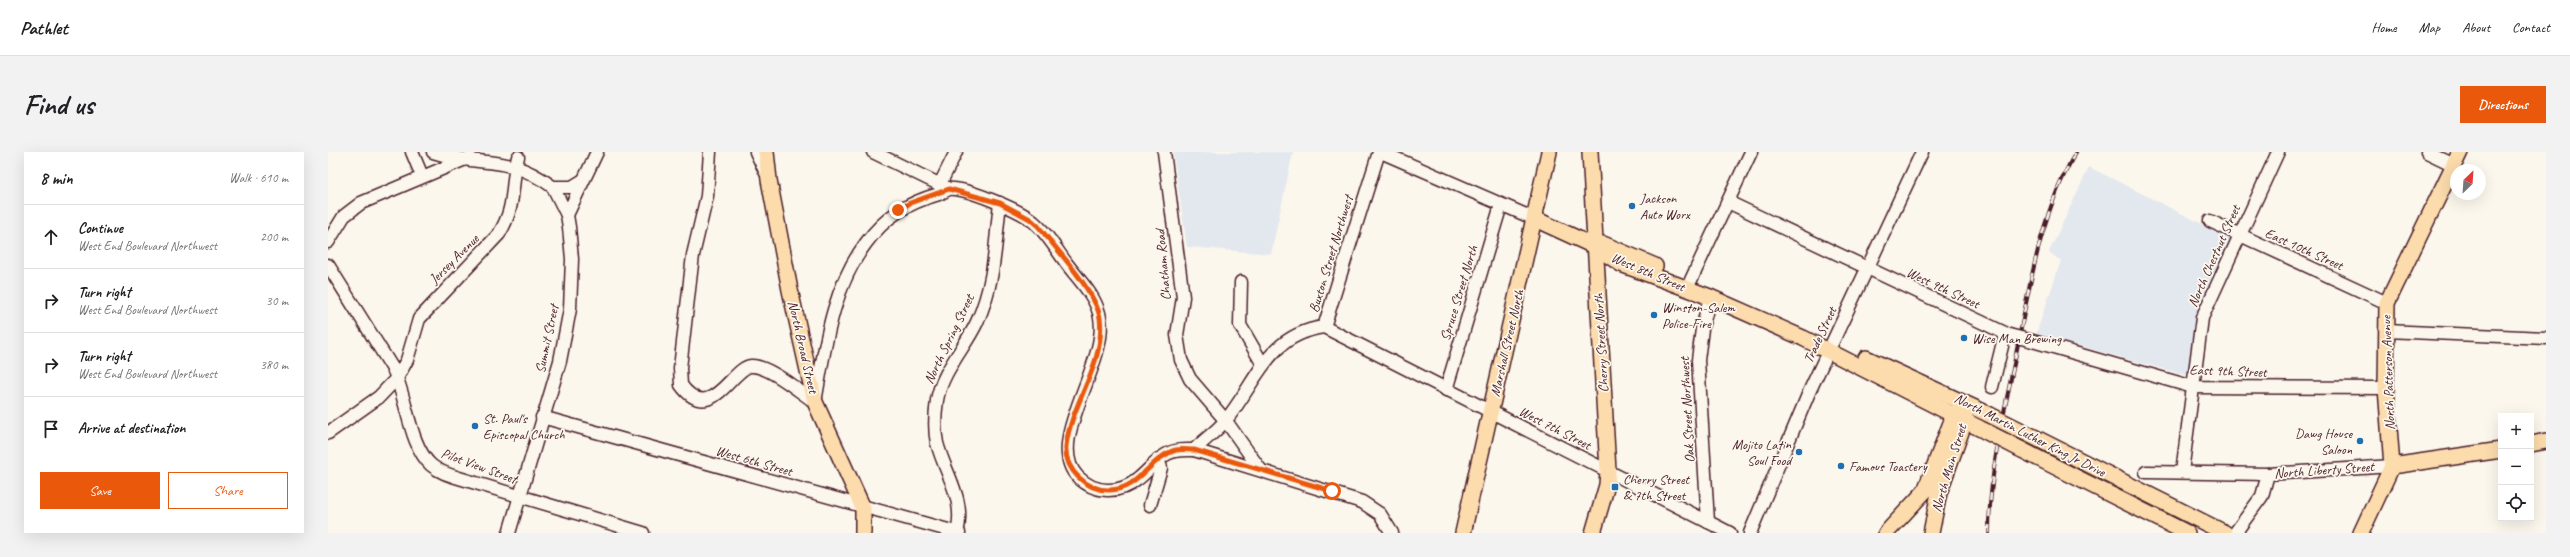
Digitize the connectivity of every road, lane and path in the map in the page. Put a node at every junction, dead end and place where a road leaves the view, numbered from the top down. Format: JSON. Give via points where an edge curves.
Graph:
{"nodes":[{"id":1,"x":412,"y":152,"type":"edge"},
{"id":2,"x":433,"y":152,"type":"edge"},
{"id":3,"x":597,"y":152,"type":"edge"},
{"id":4,"x":710,"y":152,"type":"edge"},
{"id":5,"x":756,"y":152,"type":"edge"},
{"id":6,"x":766,"y":152,"type":"edge"},
{"id":7,"x":873,"y":152,"type":"edge"},
{"id":8,"x":956,"y":152,"type":"edge"},
{"id":9,"x":1164,"y":152,"type":"edge"},
{"id":10,"x":1380,"y":152,"type":"edge"},
{"id":11,"x":1549,"y":152,"type":"edge"},
{"id":12,"x":1590,"y":152,"type":"edge"},
{"id":13,"x":1751,"y":152,"type":"edge"},
{"id":14,"x":1922,"y":152,"type":"edge"},
{"id":15,"x":2278,"y":152,"type":"edge"},
{"id":16,"x":2427,"y":152,"type":"edge"},
{"id":17,"x":470,"y":157,"type":"junction"},
{"id":18,"x":518,"y":157,"type":"junction"},
{"id":19,"x":2457,"y":158,"type":"edge"},
{"id":20,"x":422,"y":176,"type":"junction"},
{"id":21,"x":769,"y":180,"type":"junction"},
{"id":22,"x":582,"y":181,"type":"junction"},
{"id":23,"x":553,"y":187,"type":"junction"},
{"id":24,"x":944,"y":187,"type":"junction"},
{"id":25,"x":1728,"y":202,"type":"junction"},
{"id":26,"x":1000,"y":203,"type":"junction"},
{"id":27,"x":1501,"y":205,"type":"junction"},
{"id":28,"x":567,"y":215,"type":"junction"},
{"id":29,"x":1535,"y":220,"type":"junction"},
{"id":30,"x":2210,"y":221,"type":"dead end"},
{"id":31,"x":2239,"y":235,"type":"junction"},
{"id":32,"x":328,"y":242,"type":"edge"},
{"id":33,"x":1596,"y":243,"type":"junction"},
{"id":34,"x":1621,"y":264,"type":"junction"},
{"id":35,"x":328,"y":265,"type":"edge"},
{"id":36,"x":1867,"y":270,"type":"junction"},
{"id":37,"x":1691,"y":280,"type":"junction"},
{"id":38,"x":1241,"y":282,"type":"dead end"},
{"id":39,"x":1597,"y":284,"type":"junction"},
{"id":40,"x":1710,"y":298,"type":"junction"},
{"id":41,"x":2387,"y":303,"type":"junction"},
{"id":42,"x":1324,"y":327,"type":"junction"},
{"id":43,"x":2386,"y":331,"type":"junction"},
{"id":44,"x":2007,"y":335,"type":"junction"},
{"id":45,"x":2546,"y":338,"type":"edge"},
{"id":46,"x":1831,"y":347,"type":"junction"},
{"id":47,"x":1262,"y":363,"type":"junction"},
{"id":48,"x":397,"y":378,"type":"junction"},
{"id":49,"x":1992,"y":387,"type":"dead end"},
{"id":50,"x":2193,"y":387,"type":"junction"},
{"id":51,"x":2386,"y":388,"type":"junction"},
{"id":52,"x":1446,"y":390,"type":"junction"},
{"id":53,"x":815,"y":402,"type":"junction"},
{"id":54,"x":1965,"y":402,"type":"junction"},
{"id":55,"x":1491,"y":412,"type":"junction"},
{"id":56,"x":542,"y":417,"type":"junction"},
{"id":57,"x":1960,"y":418,"type":"junction"},
{"id":58,"x":1226,"y":421,"type":"junction"},
{"id":59,"x":328,"y":433,"type":"edge"},
{"id":60,"x":2546,"y":441,"type":"edge"},
{"id":61,"x":2534,"y":443,"type":"edge"},
{"id":62,"x":1194,"y":450,"type":"junction"},
{"id":63,"x":2498,"y":450,"type":"edge"},
{"id":64,"x":1158,"y":459,"type":"junction"},
{"id":65,"x":2392,"y":466,"type":"junction"},
{"id":66,"x":1260,"y":469,"type":"junction"},
{"id":67,"x":1608,"y":471,"type":"junction"},
{"id":68,"x":2146,"y":472,"type":"dead end"},
{"id":69,"x":2182,"y":472,"type":"junction"},
{"id":70,"x":2268,"y":474,"type":"junction"},
{"id":71,"x":520,"y":497,"type":"junction"},
{"id":72,"x":1150,"y":505,"type":"dead end"},
{"id":73,"x":863,"y":508,"type":"junction"},
{"id":74,"x":1912,"y":508,"type":"junction"},
{"id":75,"x":1934,"y":516,"type":"junction"},
{"id":76,"x":1708,"y":522,"type":"junction"},
{"id":77,"x":509,"y":533,"type":"edge"},
{"id":78,"x":643,"y":533,"type":"edge"},
{"id":79,"x":863,"y":533,"type":"edge"},
{"id":80,"x":958,"y":533,"type":"edge"},
{"id":81,"x":1392,"y":533,"type":"edge"},
{"id":82,"x":1463,"y":533,"type":"edge"},
{"id":83,"x":1593,"y":533,"type":"edge"},
{"id":84,"x":1730,"y":533,"type":"edge"},
{"id":85,"x":1750,"y":533,"type":"edge"},
{"id":86,"x":1886,"y":533,"type":"edge"},
{"id":87,"x":1931,"y":533,"type":"edge"},
{"id":88,"x":2187,"y":533,"type":"edge"},
{"id":89,"x":2225,"y":533,"type":"edge"},
{"id":90,"x":2235,"y":533,"type":"edge"},
{"id":91,"x":2362,"y":533,"type":"edge"}],
"edges":[{"from":1,"to":20,"type":"street"},
{"from":2,"to":17,"type":"street","name":"Summit Street"},
{"from":3,"to":22,"type":"street"},
{"from":4,"to":53,"type":"street","via":[[707,196],[693,254],[680,368],[681,385],[695,397],[713,396],[725,389],[744,368],[754,366],[777,376]]},
{"from":5,"to":21,"type":"street"},
{"from":6,"to":21,"type":"main road","name":"North Broad Street"},
{"from":7,"to":24,"type":"street"},
{"from":8,"to":24,"type":"street"},
{"from":9,"to":58,"type":"street","name":"Chatham Road","via":[[1183,297],[1176,335],[1181,360],[1194,385]]},
{"from":10,"to":27,"type":"street","name":"West 8th Street"},
{"from":10,"to":42,"type":"street","name":"Buxton Street Northwest"},
{"from":11,"to":29,"type":"main road","name":"Marshall Street North"},
{"from":12,"to":33,"type":"main road","name":"Cherry Street North"},
{"from":13,"to":25,"type":"street"},
{"from":14,"to":36,"type":"street","name":"Trade Street"},
{"from":15,"to":31,"type":"street","name":"North Chestnut Street"},
{"from":16,"to":19,"type":"street"},
{"from":17,"to":18,"type":"street","name":"Summit Street","via":[[494,153]]},
{"from":17,"to":20,"type":"street"},
{"from":18,"to":23,"type":"street","name":"Summit Street","via":[[544,175]]},
{"from":18,"to":48,"type":"street","name":"Jersey Avenue","via":[[514,198],[505,225],[419,319],[407,360]]},
{"from":19,"to":41,"type":"main road","name":"North Patterson Avenue"},
{"from":20,"to":32,"type":"street","via":[[361,203],[344,216]]},
{"from":21,"to":53,"type":"main road","name":"North Broad Street"},
{"from":22,"to":23,"type":"street","via":[[572,187]]},
{"from":22,"to":28,"type":"street"},
{"from":23,"to":28,"type":"street","name":"Summit Street"},
{"from":24,"to":26,"type":"street"},
{"from":24,"to":53,"type":"street","via":[[898,210],[877,229],[852,264],[833,313]]},
{"from":25,"to":36,"type":"street","name":"West 9th Street","via":[[1855,261]]},
{"from":25,"to":37,"type":"street"},
{"from":26,"to":64,"type":"street","via":[[1038,226],[1087,290],[1099,312],[1099,344],[1066,446],[1072,470],[1090,486],[1111,490],[1136,481]]},
{"from":26,"to":80,"type":"street","name":"North Spring Street","via":[[994,266],[986,297],[971,333],[946,376],[938,399],[937,442],[957,495],[960,516]]},
{"from":27,"to":29,"type":"street","name":"West 8th Street"},
{"from":27,"to":52,"type":"street","name":"Spruce Street North"},
{"from":28,"to":56,"type":"street","name":"Summit Street","via":[[572,258],[570,309],[560,361]]},
{"from":29,"to":33,"type":"main road","name":"West 8th Street"},
{"from":29,"to":55,"type":"main road","name":"Marshall Street North"},
{"from":30,"to":31,"type":"street","name":"East 10th Street"},
{"from":31,"to":41,"type":"street","name":"East 10th Street"},
{"from":31,"to":50,"type":"street","name":"North Chestnut Street","via":[[2202,318]]},
{"from":33,"to":34,"type":"main road","name":"West 8th Street"},
{"from":33,"to":37,"type":"main road","name":"West 8th Street"},
{"from":33,"to":39,"type":"main road","name":"Cherry Street North"},
{"from":34,"to":39,"type":"main road","via":[[1606,272]]},
{"from":34,"to":40,"type":"main road","name":"West 8th Street"},
{"from":35,"to":48,"type":"street","name":"Pilot View Street"},
{"from":36,"to":44,"type":"street","name":"West 9th Street"},
{"from":36,"to":46,"type":"street","name":"Trade Street"},
{"from":37,"to":46,"type":"main road","name":"West 8th Street"},
{"from":38,"to":47,"type":"street","via":[[1240,325]]},
{"from":39,"to":67,"type":"main road","name":"Cherry Street North"},
{"from":40,"to":46,"type":"main road","name":"West 8th Street"},
{"from":40,"to":76,"type":"street","name":"Oak Street Northwest","via":[[1698,360]]},
{"from":41,"to":43,"type":"main road","name":"North Patterson Avenue"},
{"from":42,"to":47,"type":"street","name":"Buxton Street Northwest","via":[[1309,329],[1293,336]]},
{"from":42,"to":52,"type":"street","name":"West 7th Street"},
{"from":43,"to":45,"type":"street"},
{"from":43,"to":51,"type":"main road","name":"North Patterson Avenue"},
{"from":44,"to":49,"type":"street"},
{"from":44,"to":50,"type":"street","name":"East 9th Street","bridge":true},
{"from":46,"to":54,"type":"main road","name":"North Martin Luther King Jr Drive"},
{"from":46,"to":57,"type":"main road","name":"North Martin Luther King Jr Drive"},
{"from":46,"to":85,"type":"street","name":"Trade Street","via":[[1800,412]]},
{"from":47,"to":58,"type":"street","name":"Buxton Street Northwest"},
{"from":48,"to":59,"type":"street","name":"Jersey Avenue","via":[[379,397]]},
{"from":48,"to":71,"type":"street","name":"Pilot View Street","via":[[419,450],[431,465],[445,473]]},
{"from":50,"to":51,"type":"street","name":"East 9th Street"},
{"from":50,"to":69,"type":"street","name":"North Chestnut Street"},
{"from":51,"to":65,"type":"main road","name":"North Patterson Avenue"},
{"from":52,"to":55,"type":"street","name":"West 7th Street"},
{"from":53,"to":73,"type":"main road","name":"North Broad Street"},
{"from":54,"to":57,"type":"main road","name":"North Main Street"},
{"from":54,"to":89,"type":"main road","name":"North Martin Luther King Jr Drive","bridge":true},
{"from":55,"to":67,"type":"street","name":"West 7th Street"},
{"from":55,"to":82,"type":"main road","name":"Marshall Street North"},
{"from":56,"to":71,"type":"street","name":"Summit Street"},
{"from":56,"to":73,"type":"street","name":"West 6th Street"},
{"from":57,"to":74,"type":"main road","via":[[1929,485]]},
{"from":57,"to":75,"type":"main road","name":"North Main Street"},
{"from":57,"to":88,"type":"main road","name":"North Martin Luther King Jr Drive","bridge":true},
{"from":58,"to":62,"type":"street","name":"Buxton Street Northwest"},
{"from":58,"to":66,"type":"street","name":"Chatham Road"},
{"from":60,"to":61,"type":"main road"},
{"from":62,"to":64,"type":"street","via":[[1176,450]]},
{"from":62,"to":66,"type":"street"},
{"from":63,"to":65,"type":"main road","name":"North Liberty Street"},
{"from":64,"to":72,"type":"street","via":[[1162,468]]},
{"from":65,"to":70,"type":"street","name":"North Liberty Street"},
{"from":65,"to":91,"type":"main road","name":"North Patterson Avenue"},
{"from":66,"to":81,"type":"street","via":[[1362,502],[1380,514]]},
{"from":67,"to":76,"type":"street","name":"West 7th Street"},
{"from":67,"to":83,"type":"main road","name":"Cherry Street North","via":[[1607,485]]},
{"from":68,"to":69,"type":"street","name":"North Liberty Street"},
{"from":69,"to":70,"type":"street","name":"North Liberty Street"},
{"from":70,"to":90,"type":"street","via":[[2262,496]]},
{"from":71,"to":77,"type":"street","name":"Summit Street"},
{"from":71,"to":78,"type":"street","name":"Pilot View Street"},
{"from":73,"to":79,"type":"main road","name":"North Broad Street"},
{"from":73,"to":80,"type":"street","name":"West 6th Street"},
{"from":74,"to":75,"type":"main road","via":[[1926,508]]},
{"from":74,"to":86,"type":"main road"},
{"from":75,"to":87,"type":"main road","name":"North Main Street"},
{"from":76,"to":84,"type":"street","name":"West 7th Street"}]}
